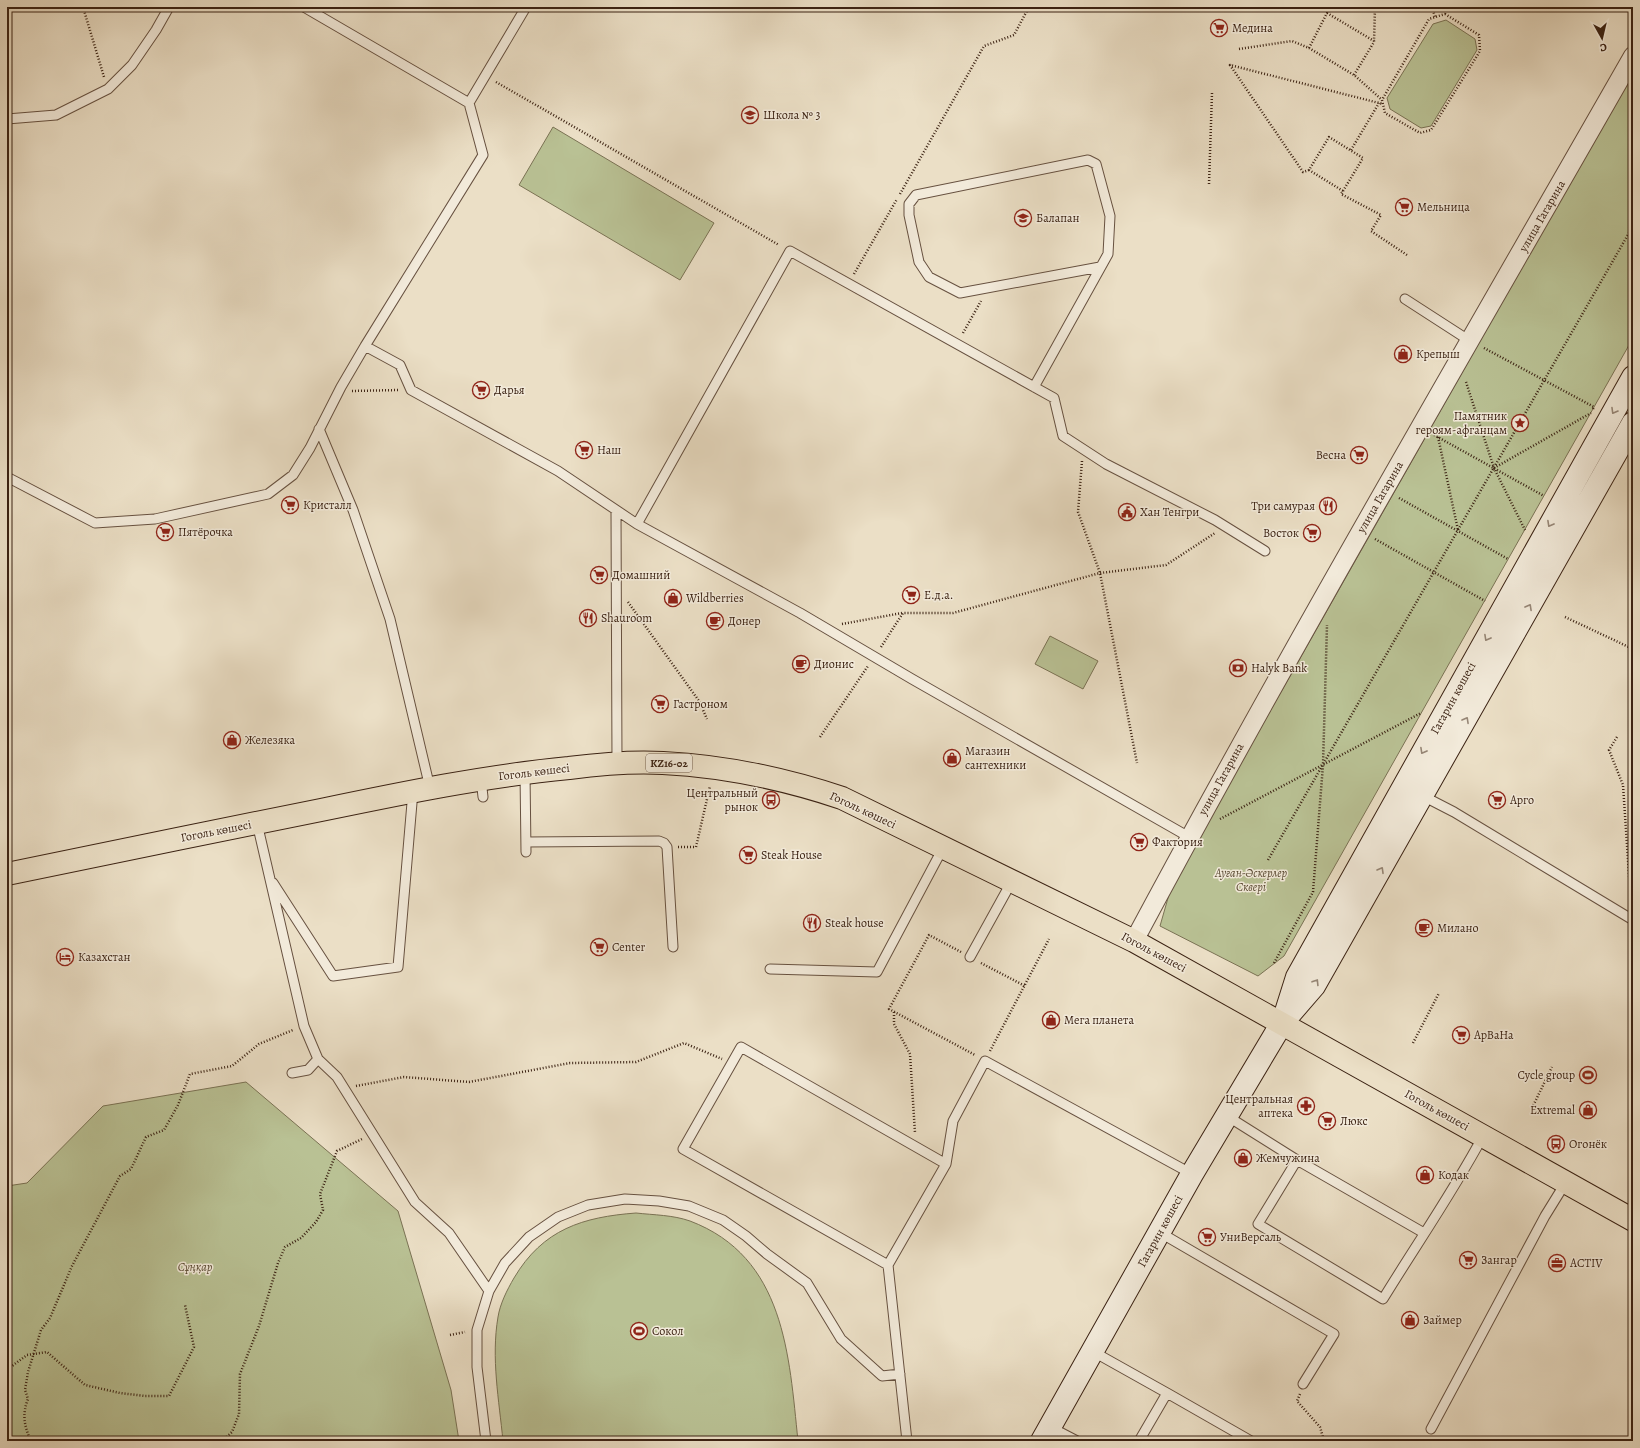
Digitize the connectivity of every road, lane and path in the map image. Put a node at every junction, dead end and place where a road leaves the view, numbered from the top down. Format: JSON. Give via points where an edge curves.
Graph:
{"nodes":[{"id":1,"x":84,"y":7,"type":"edge"},
{"id":2,"x":169,"y":7,"type":"edge"},
{"id":3,"x":304,"y":7,"type":"edge"},
{"id":4,"x":526,"y":7,"type":"edge"},
{"id":5,"x":1029,"y":7,"type":"edge"},
{"id":6,"x":1336,"y":7,"type":"edge"},
{"id":7,"x":1375,"y":7,"type":"edge"},
{"id":8,"x":1432,"y":7,"type":"edge"},
{"id":9,"x":1327,"y":13,"type":"junction"},
{"id":10,"x":1435,"y":17,"type":"junction"},
{"id":11,"x":1374,"y":42,"type":"junction"},
{"id":12,"x":1309,"y":48,"type":"junction"},
{"id":13,"x":1239,"y":49,"type":"dead end"},
{"id":14,"x":1633,"y":56,"type":"edge"},
{"id":15,"x":1354,"y":74,"type":"junction"},
{"id":16,"x":485,"y":76,"type":"junction"},
{"id":17,"x":108,"y":89,"type":"junction"},
{"id":18,"x":1212,"y":93,"type":"dead end"},
{"id":19,"x":1382,"y":100,"type":"junction"},
{"id":20,"x":469,"y":103,"type":"junction"},
{"id":21,"x":1379,"y":103,"type":"junction"},
{"id":22,"x":1383,"y":104,"type":"junction"},
{"id":23,"x":7,"y":119,"type":"edge"},
{"id":24,"x":1351,"y":150,"type":"junction"},
{"id":25,"x":1309,"y":170,"type":"junction"},
{"id":26,"x":1209,"y":184,"type":"dead end"},
{"id":27,"x":1343,"y":191,"type":"junction"},
{"id":28,"x":1633,"y":226,"type":"edge"},
{"id":29,"x":790,"y":251,"type":"junction"},
{"id":30,"x":1407,"y":255,"type":"dead end"},
{"id":31,"x":1100,"y":267,"type":"junction"},
{"id":32,"x":849,"y":283,"type":"junction"},
{"id":33,"x":989,"y":288,"type":"junction"},
{"id":34,"x":1405,"y":299,"type":"dead end"},
{"id":35,"x":1474,"y":343,"type":"junction"},
{"id":36,"x":957,"y":344,"type":"junction"},
{"id":37,"x":365,"y":346,"type":"junction"},
{"id":38,"x":1633,"y":377,"type":"edge"},
{"id":39,"x":1465,"y":379,"type":"dead end"},
{"id":40,"x":1544,"y":380,"type":"junction"},
{"id":41,"x":341,"y":387,"type":"junction"},
{"id":42,"x":1034,"y":387,"type":"junction"},
{"id":43,"x":411,"y":390,"type":"junction"},
{"id":44,"x":1633,"y":423,"type":"edge"},
{"id":45,"x":319,"y":429,"type":"junction"},
{"id":46,"x":1428,"y":432,"type":"dead end"},
{"id":47,"x":1438,"y":437,"type":"junction"},
{"id":48,"x":1082,"y":448,"type":"junction"},
{"id":49,"x":1494,"y":468,"type":"junction"},
{"id":50,"x":7,"y":477,"type":"edge"},
{"id":51,"x":1393,"y":494,"type":"dead end"},
{"id":52,"x":1544,"y":496,"type":"dead end"},
{"id":53,"x":616,"y":511,"type":"junction"},
{"id":54,"x":637,"y":524,"type":"junction"},
{"id":55,"x":1225,"y":526,"type":"junction"},
{"id":56,"x":1524,"y":530,"type":"dead end"},
{"id":57,"x":1458,"y":531,"type":"junction"},
{"id":58,"x":1369,"y":536,"type":"dead end"},
{"id":59,"x":1265,"y":551,"type":"dead end"},
{"id":60,"x":1508,"y":559,"type":"dead end"},
{"id":61,"x":1434,"y":572,"type":"junction"},
{"id":62,"x":1100,"y":573,"type":"junction"},
{"id":63,"x":615,"y":584,"type":"junction"},
{"id":64,"x":1485,"y":601,"type":"dead end"},
{"id":65,"x":903,"y":613,"type":"junction"},
{"id":66,"x":1565,"y":617,"type":"dead end"},
{"id":67,"x":1328,"y":624,"type":"dead end"},
{"id":68,"x":824,"y":627,"type":"junction"},
{"id":69,"x":1633,"y":649,"type":"edge"},
{"id":70,"x":874,"y":657,"type":"junction"},
{"id":71,"x":1421,"y":713,"type":"dead end"},
{"id":72,"x":707,"y":719,"type":"dead end"},
{"id":73,"x":820,"y":737,"type":"dead end"},
{"id":74,"x":1617,"y":737,"type":"dead end"},
{"id":75,"x":617,"y":763,"type":"junction"},
{"id":76,"x":1137,"y":764,"type":"dead end"},
{"id":77,"x":1323,"y":765,"type":"junction"},
{"id":78,"x":525,"y":772,"type":"junction"},
{"id":79,"x":711,"y":779,"type":"dead end"},
{"id":80,"x":1404,"y":785,"type":"junction"},
{"id":81,"x":421,"y":790,"type":"junction"},
{"id":82,"x":1423,"y":796,"type":"junction"},
{"id":83,"x":1218,"y":820,"type":"dead end"},
{"id":84,"x":257,"y":823,"type":"junction"},
{"id":85,"x":1189,"y":837,"type":"junction"},
{"id":86,"x":526,"y":842,"type":"junction"},
{"id":87,"x":667,"y":847,"type":"junction"},
{"id":88,"x":943,"y":848,"type":"junction"},
{"id":89,"x":526,"y":852,"type":"dead end"},
{"id":90,"x":1268,"y":860,"type":"dead end"},
{"id":91,"x":7,"y":874,"type":"edge"},
{"id":92,"x":269,"y":877,"type":"junction"},
{"id":93,"x":1012,"y":881,"type":"junction"},
{"id":94,"x":1632,"y":920,"type":"edge"},
{"id":95,"x":1048,"y":939,"type":"dead end"},
{"id":96,"x":1134,"y":941,"type":"junction"},
{"id":97,"x":673,"y":947,"type":"dead end"},
{"id":98,"x":970,"y":957,"type":"junction"},
{"id":99,"x":1274,"y":963,"type":"dead end"},
{"id":100,"x":770,"y":969,"type":"dead end"},
{"id":101,"x":1025,"y":986,"type":"junction"},
{"id":102,"x":1439,"y":993,"type":"dead end"},
{"id":103,"x":894,"y":1012,"type":"junction"},
{"id":104,"x":1282,"y":1023,"type":"junction"},
{"id":105,"x":304,"y":1026,"type":"junction"},
{"id":106,"x":1413,"y":1044,"type":"dead end"},
{"id":107,"x":318,"y":1059,"type":"junction"},
{"id":108,"x":985,"y":1061,"type":"junction"},
{"id":109,"x":732,"y":1063,"type":"junction"},
{"id":110,"x":1552,"y":1067,"type":"dead end"},
{"id":111,"x":292,"y":1073,"type":"dead end"},
{"id":112,"x":344,"y":1089,"type":"junction"},
{"id":113,"x":1532,"y":1108,"type":"dead end"},
{"id":114,"x":1226,"y":1116,"type":"junction"},
{"id":115,"x":373,"y":1134,"type":"junction"},
{"id":116,"x":1483,"y":1136,"type":"junction"},
{"id":117,"x":916,"y":1147,"type":"junction"},
{"id":118,"x":1297,"y":1160,"type":"junction"},
{"id":119,"x":946,"y":1164,"type":"junction"},
{"id":120,"x":1192,"y":1174,"type":"junction"},
{"id":121,"x":1566,"y":1182,"type":"junction"},
{"id":122,"x":1633,"y":1220,"type":"edge"},
{"id":123,"x":1159,"y":1232,"type":"junction"},
{"id":124,"x":1424,"y":1233,"type":"junction"},
{"id":125,"x":888,"y":1266,"type":"junction"},
{"id":126,"x":489,"y":1291,"type":"junction"},
{"id":127,"x":185,"y":1304,"type":"dead end"},
{"id":128,"x":1092,"y":1351,"type":"junction"},
{"id":129,"x":33,"y":1354,"type":"junction"},
{"id":130,"x":7,"y":1364,"type":"edge"},
{"id":131,"x":900,"y":1374,"type":"junction"},
{"id":132,"x":1303,"y":1384,"type":"joint"},
{"id":133,"x":1167,"y":1393,"type":"junction"},
{"id":134,"x":1431,"y":1429,"type":"dead end"},
{"id":135,"x":1046,"y":1434,"type":"edge"},
{"id":136,"x":31,"y":1441,"type":"edge"},
{"id":137,"x":222,"y":1441,"type":"edge"},
{"id":138,"x":486,"y":1441,"type":"edge"},
{"id":139,"x":907,"y":1441,"type":"edge"},
{"id":140,"x":1077,"y":1441,"type":"edge"},
{"id":141,"x":1139,"y":1441,"type":"edge"},
{"id":142,"x":1251,"y":1441,"type":"edge"},
{"id":143,"x":1324,"y":1441,"type":"edge"}],
"edges":[{"from":1,"to":17,"type":"path"},
{"from":2,"to":17,"type":"lane","via":[[132,65]]},
{"from":3,"to":20,"type":"lane"},
{"from":4,"to":16,"type":"lane"},
{"from":5,"to":32,"type":"path","via":[[1014,35],[984,46]]},
{"from":6,"to":9,"type":"path"},
{"from":7,"to":11,"type":"path"},
{"from":8,"to":10,"type":"path"},
{"from":9,"to":11,"type":"path"},
{"from":9,"to":12,"type":"path"},
{"from":10,"to":19,"type":"path","via":[[1429,19]]},
{"from":10,"to":22,"type":"path","via":[[1445,14],[1479,35],[1480,51],[1431,130],[1420,133],[1385,113]]},
{"from":11,"to":15,"type":"path"},
{"from":12,"to":13,"type":"path","via":[[1292,41]]},
{"from":12,"to":15,"type":"path"},
{"from":14,"to":35,"type":"street","name":"улица Гагарина"},
{"from":15,"to":19,"type":"path"},
{"from":16,"to":20,"type":"lane"},
{"from":16,"to":29,"type":"path"},
{"from":17,"to":23,"type":"lane","via":[[56,114]]},
{"from":18,"to":26,"type":"path"},
{"from":19,"to":22,"type":"path"},
{"from":20,"to":37,"type":"lane","via":[[484,155]]},
{"from":21,"to":22,"type":"path"},
{"from":21,"to":24,"type":"path"},
{"from":21,"to":25,"type":"path","via":[[1230,65],[1303,172]]},
{"from":24,"to":25,"type":"path","via":[[1329,137]]},
{"from":24,"to":27,"type":"path","via":[[1363,158]]},
{"from":25,"to":27,"type":"path"},
{"from":27,"to":30,"type":"path","via":[[1342,194],[1381,215],[1371,231]]},
{"from":28,"to":40,"type":"path"},
{"from":29,"to":32,"type":"lane"},
{"from":29,"to":54,"type":"lane"},
{"from":31,"to":33,"type":"lane"},
{"from":31,"to":33,"type":"lane","via":[[1108,254],[1110,216],[1096,164],[1088,160],[916,195],[909,204],[909,215],[918,262],[929,277],[960,293]]},
{"from":31,"to":42,"type":"lane"},
{"from":32,"to":36,"type":"lane"},
{"from":33,"to":36,"type":"path"},
{"from":34,"to":35,"type":"lane"},
{"from":35,"to":40,"type":"path"},
{"from":35,"to":85,"type":"street","name":"улица Гагарина","via":[[1328,587]]},
{"from":36,"to":42,"type":"lane"},
{"from":37,"to":41,"type":"lane"},
{"from":37,"to":43,"type":"lane","via":[[400,365]]},
{"from":38,"to":80,"type":"street","name":"Гагарин көшесі","one_way":true},
{"from":39,"to":49,"type":"path"},
{"from":40,"to":49,"type":"path"},
{"from":40,"to":49,"type":"path","via":[[1594,407],[1590,414]]},
{"from":41,"to":43,"type":"path","via":[[352,391]]},
{"from":41,"to":45,"type":"lane"},
{"from":42,"to":48,"type":"lane","via":[[1054,398],[1063,436]]},
{"from":43,"to":53,"type":"lane","via":[[558,471]]},
{"from":82,"to":44,"type":"street","name":"Гагарин көшесі","one_way":true},
{"from":45,"to":50,"type":"lane","via":[[293,474],[268,494],[156,519],[95,523]]},
{"from":45,"to":81,"type":"lane","via":[[353,510],[390,619]]},
{"from":46,"to":47,"type":"path"},
{"from":47,"to":49,"type":"path"},
{"from":47,"to":57,"type":"path"},
{"from":48,"to":55,"type":"lane","via":[[1106,464]]},
{"from":48,"to":62,"type":"path","via":[[1078,512]]},
{"from":49,"to":52,"type":"path"},
{"from":49,"to":56,"type":"path"},
{"from":49,"to":57,"type":"path"},
{"from":51,"to":57,"type":"path"},
{"from":53,"to":54,"type":"lane"},
{"from":53,"to":63,"type":"lane"},
{"from":54,"to":68,"type":"lane"},
{"from":55,"to":59,"type":"lane"},
{"from":55,"to":62,"type":"path","via":[[1166,565]]},
{"from":57,"to":60,"type":"path"},
{"from":57,"to":61,"type":"path"},
{"from":58,"to":61,"type":"path"},
{"from":61,"to":64,"type":"path"},
{"from":61,"to":77,"type":"path"},
{"from":62,"to":65,"type":"path","via":[[953,613]]},
{"from":62,"to":76,"type":"path"},
{"from":63,"to":72,"type":"path","via":[[699,701]]},
{"from":63,"to":75,"type":"lane"},
{"from":65,"to":68,"type":"path"},
{"from":65,"to":70,"type":"path"},
{"from":66,"to":69,"type":"path"},
{"from":67,"to":77,"type":"path"},
{"from":68,"to":70,"type":"lane"},
{"from":70,"to":73,"type":"path"},
{"from":70,"to":85,"type":"lane"},
{"from":71,"to":77,"type":"path"},
{"from":74,"to":94,"type":"path","via":[[1609,750],[1622,785]]},
{"from":75,"to":78,"type":"main road","name":"Гоголь көшесі","number":"KZ16-02"},
{"from":75,"to":88,"type":"main road","name":"Гоголь көшесі","number":"KZ16-02","via":[[662,763],[708,768],[815,789],[842,798]]},
{"from":77,"to":83,"type":"path"},
{"from":77,"to":90,"type":"path"},
{"from":77,"to":99,"type":"path","via":[[1313,892]]},
{"from":78,"to":81,"type":"main road","name":"Гоголь көшесі","number":"KZ16-02","via":[[482,788]]},
{"from":78,"to":86,"type":"lane"},
{"from":79,"to":87,"type":"path","via":[[696,847]]},
{"from":80,"to":82,"type":"lane"},
{"from":80,"to":104,"type":"street","name":"Гагарин көшесі","via":[[1297,977]]},
{"from":81,"to":84,"type":"main road","name":"Гоголь көшесі","number":"KZ16-02"},
{"from":81,"to":92,"type":"lane","via":[[398,968],[333,976]]},
{"from":82,"to":94,"type":"lane","via":[[1454,812]]},
{"from":104,"to":82,"type":"street","name":"Гагарин көшесі","one_way":true,"via":[[1314,986]]},
{"from":84,"to":91,"type":"main road","name":"Гоголь көшесі","number":"KZ16-02"},
{"from":84,"to":92,"type":"lane"},
{"from":85,"to":96,"type":"street","name":"улица Гагарина"},
{"from":86,"to":87,"type":"lane","via":[[659,842]]},
{"from":86,"to":89,"type":"lane"},
{"from":87,"to":97,"type":"lane"},
{"from":88,"to":93,"type":"main road","name":"Гоголь көшесі","number":"KZ16-02"},
{"from":88,"to":100,"type":"lane","via":[[877,972]]},
{"from":92,"to":105,"type":"lane"},
{"from":93,"to":96,"type":"main road","name":"Гоголь көшесі","number":"KZ16-02"},
{"from":93,"to":98,"type":"lane"},
{"from":95,"to":101,"type":"path"},
{"from":96,"to":104,"type":"main road","name":"Гоголь көшесі","number":"KZ16-02"},
{"from":98,"to":101,"type":"path"},
{"from":98,"to":103,"type":"path","via":[[929,935],[889,1009]]},
{"from":101,"to":108,"type":"path"},
{"from":102,"to":106,"type":"path"},
{"from":103,"to":108,"type":"path"},
{"from":103,"to":117,"type":"path","via":[[894,1024],[910,1054]]},
{"from":104,"to":114,"type":"street","name":"Гагарин көшесі"},
{"from":104,"to":116,"type":"main road","name":"Гоголь көшесі"},
{"from":105,"to":107,"type":"lane"},
{"from":105,"to":129,"type":"path","via":[[259,1044],[232,1066],[190,1074],[178,1105],[164,1130],[146,1137],[131,1169],[120,1176],[72,1266],[50,1318],[41,1330]]},
{"from":107,"to":111,"type":"lane","via":[[308,1070]]},
{"from":107,"to":112,"type":"lane","via":[[337,1077]]},
{"from":108,"to":119,"type":"lane","via":[[953,1121]]},
{"from":108,"to":120,"type":"lane"},
{"from":109,"to":112,"type":"path","via":[[684,1043],[636,1062],[570,1062],[469,1082],[404,1077]]},
{"from":109,"to":117,"type":"lane","via":[[741,1047]]},
{"from":109,"to":125,"type":"lane","via":[[683,1149]]},
{"from":110,"to":113,"type":"path"},
{"from":112,"to":115,"type":"lane"},
{"from":114,"to":118,"type":"lane"},
{"from":114,"to":120,"type":"street","name":"Гагарин көшесі"},
{"from":115,"to":126,"type":"lane","via":[[415,1202],[450,1233]]},
{"from":115,"to":137,"type":"path","via":[[337,1151],[320,1194],[323,1210],[301,1238],[285,1247],[240,1374],[239,1414],[232,1432]]},
{"from":116,"to":121,"type":"main road","name":"Гоголь көшесі"},
{"from":116,"to":124,"type":"lane"},
{"from":117,"to":119,"type":"lane"},
{"from":118,"to":124,"type":"lane"},
{"from":118,"to":124,"type":"lane","via":[[1258,1224],[1383,1299]]},
{"from":119,"to":125,"type":"lane"},
{"from":120,"to":123,"type":"street","name":"Гагарин көшесі"},
{"from":121,"to":122,"type":"main road","name":"Гоголь көшесі"},
{"from":121,"to":134,"type":"lane","via":[[1545,1216]]},
{"from":123,"to":128,"type":"street","name":"Гагарин көшесі"},
{"from":123,"to":132,"type":"lane","via":[[1334,1334]]},
{"from":125,"to":131,"type":"lane"},
{"from":126,"to":131,"type":"lane","via":[[505,1264],[529,1237],[558,1217],[588,1205],[625,1199],[689,1206],[723,1220],[806,1283],[841,1339],[882,1376]]},
{"from":126,"to":138,"type":"lane","via":[[477,1330],[477,1367]]},
{"from":127,"to":129,"type":"path","via":[[194,1347],[169,1396],[120,1393],[85,1385],[47,1352]]},
{"from":128,"to":133,"type":"lane"},
{"from":128,"to":135,"type":"street","name":"Гагарин көшесі"},
{"from":129,"to":130,"type":"path","via":[[12,1366]]},
{"from":129,"to":136,"type":"path","via":[[25,1390],[28,1399],[24,1410],[26,1430]]},
{"from":131,"to":139,"type":"lane"},
{"from":132,"to":143,"type":"path","via":[[1297,1401],[1320,1427]]},
{"from":133,"to":141,"type":"lane"},
{"from":133,"to":142,"type":"lane"},
{"from":135,"to":140,"type":"lane"}]}
